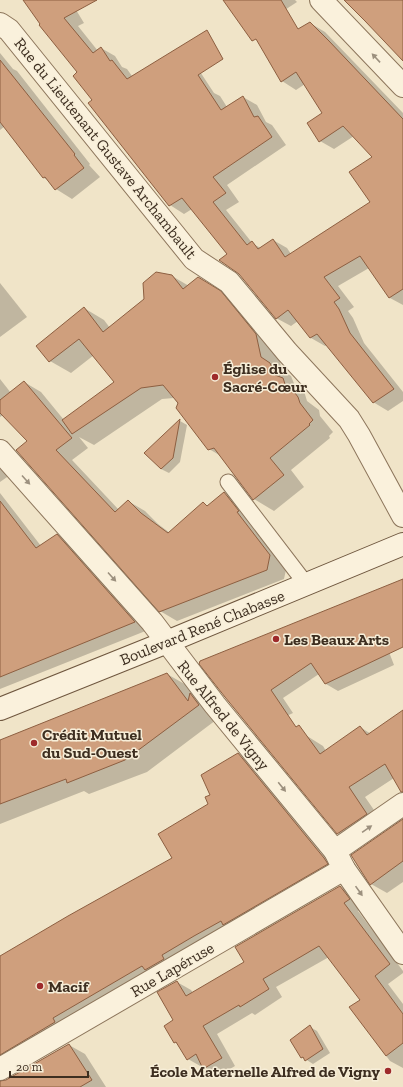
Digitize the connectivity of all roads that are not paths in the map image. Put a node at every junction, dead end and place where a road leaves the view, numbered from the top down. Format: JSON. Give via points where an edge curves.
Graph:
{"nodes":[{"id":1,"x":321,"y":0,"type":"edge"},
{"id":2,"x":0,"y":24,"type":"edge"},
{"id":3,"x":403,"y":86,"type":"edge"},
{"id":4,"x":0,"y":451,"type":"edge"},
{"id":5,"x":228,"y":482,"type":"dead end"},
{"id":6,"x":403,"y":516,"type":"edge"},
{"id":7,"x":403,"y":544,"type":"edge"},
{"id":8,"x":306,"y":584,"type":"junction"},
{"id":9,"x":167,"y":642,"type":"junction"},
{"id":10,"x":0,"y":708,"type":"edge"},
{"id":11,"x":403,"y":804,"type":"edge"},
{"id":12,"x":339,"y":860,"type":"junction"},
{"id":13,"x":396,"y":927,"type":"edge"},
{"id":14,"x":403,"y":953,"type":"edge"},
{"id":15,"x":0,"y":1069,"type":"edge"}],
"edges":[{"from":3,"to":1,"type":"street","one_way":true},
{"from":2,"to":6,"type":"street","name":"Rue du Lieutenant Gustave Archambault","via":[[9,30],[194,259],[229,282],[287,352],[349,419]]},
{"from":4,"to":9,"type":"street","name":"Rue Alfred de Vigny","one_way":true},
{"from":5,"to":8,"type":"lane"},
{"from":7,"to":8,"type":"street","name":"Boulevard René Chabasse"},
{"from":8,"to":9,"type":"street","name":"Boulevard René Chabasse"},
{"from":9,"to":10,"type":"street","name":"Boulevard René Chabasse"},
{"from":9,"to":12,"type":"street","name":"Rue Alfred de Vigny","one_way":true},
{"from":12,"to":11,"type":"street","name":"Rue Lapéruse","one_way":true},
{"from":12,"to":13,"type":"street","name":"Rue Alfred de Vigny","one_way":true},
{"from":12,"to":15,"type":"street","name":"Rue Lapéruse"},
{"from":13,"to":14,"type":"street","name":"Rue Alfred de Vigny"}]}
